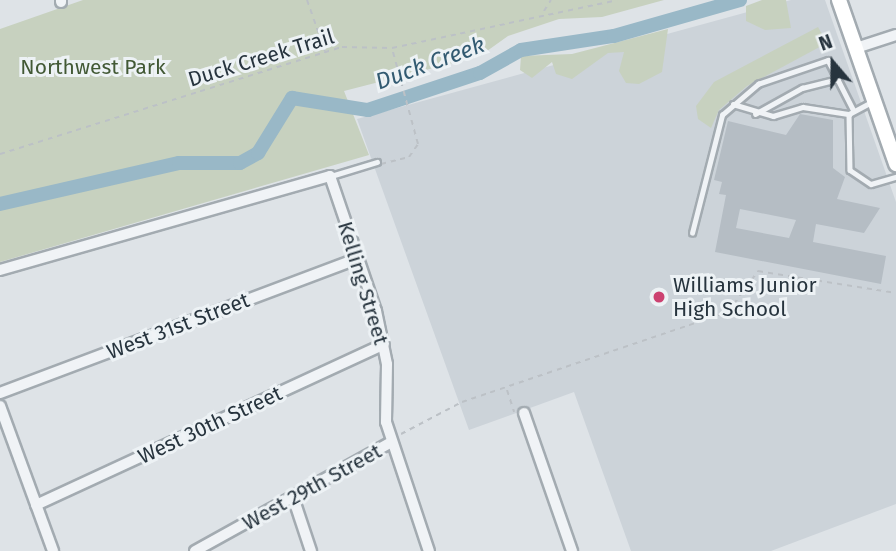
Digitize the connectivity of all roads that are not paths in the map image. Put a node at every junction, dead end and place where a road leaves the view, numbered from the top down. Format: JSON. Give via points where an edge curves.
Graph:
{"nodes":[{"id":1,"x":839,"y":0,"type":"edge"},
{"id":2,"x":896,"y":35,"type":"edge"},
{"id":3,"x":856,"y":48,"type":"junction"},
{"id":4,"x":838,"y":79,"type":"junction"},
{"id":5,"x":874,"y":101,"type":"junction"},
{"id":6,"x":733,"y":104,"type":"junction"},
{"id":7,"x":852,"y":113,"type":"junction"},
{"id":8,"x":755,"y":115,"type":"junction"},
{"id":9,"x":896,"y":160,"type":"edge"},
{"id":10,"x":377,"y":162,"type":"road end"},
{"id":11,"x":330,"y":176,"type":"junction"},
{"id":12,"x":896,"y":177,"type":"edge"},
{"id":13,"x":692,"y":233,"type":"dead end"},
{"id":14,"x":356,"y":259,"type":"junction"},
{"id":15,"x":0,"y":270,"type":"edge"},
{"id":16,"x":384,"y":344,"type":"junction"},
{"id":17,"x":0,"y":393,"type":"edge"},
{"id":18,"x":0,"y":406,"type":"edge"},
{"id":19,"x":524,"y":413,"type":"road end"},
{"id":20,"x":392,"y":442,"type":"junction"},
{"id":21,"x":293,"y":497,"type":"junction"},
{"id":22,"x":36,"y":505,"type":"junction"},
{"id":23,"x":53,"y":551,"type":"edge"},
{"id":24,"x":195,"y":551,"type":"edge"},
{"id":25,"x":311,"y":551,"type":"edge"},
{"id":26,"x":429,"y":551,"type":"edge"},
{"id":27,"x":572,"y":551,"type":"edge"}],
"edges":[{"from":1,"to":3,"type":"main road"},
{"from":2,"to":3,"type":"street"},
{"from":3,"to":5,"type":"main road"},
{"from":4,"to":6,"type":"lane","via":[[828,60],[819,61],[758,84]]},
{"from":4,"to":7,"type":"lane"},
{"from":4,"to":8,"type":"lane","via":[[802,88]]},
{"from":5,"to":7,"type":"lane"},
{"from":5,"to":9,"type":"main road"},
{"from":6,"to":8,"type":"lane"},
{"from":6,"to":13,"type":"lane","via":[[722,115]]},
{"from":7,"to":8,"type":"lane","via":[[803,107]]},
{"from":7,"to":12,"type":"lane","via":[[850,170],[871,184]]},
{"from":10,"to":11,"type":"lane"},
{"from":11,"to":14,"type":"street","name":"Kelling Street"},
{"from":11,"to":15,"type":"street"},
{"from":14,"to":16,"type":"street","name":"Kelling Street"},
{"from":14,"to":17,"type":"street","name":"West 31st Street"},
{"from":16,"to":20,"type":"street","name":"Kelling Street","via":[[382,403]]},
{"from":16,"to":22,"type":"street","name":"West 30th Street"},
{"from":18,"to":22,"type":"street"},
{"from":19,"to":27,"type":"street"},
{"from":20,"to":21,"type":"street","name":"West 29th Street"},
{"from":20,"to":26,"type":"street","name":"Kelling Street"},
{"from":21,"to":24,"type":"street","name":"West 29th Street"},
{"from":21,"to":25,"type":"street"},
{"from":22,"to":23,"type":"street"}]}
